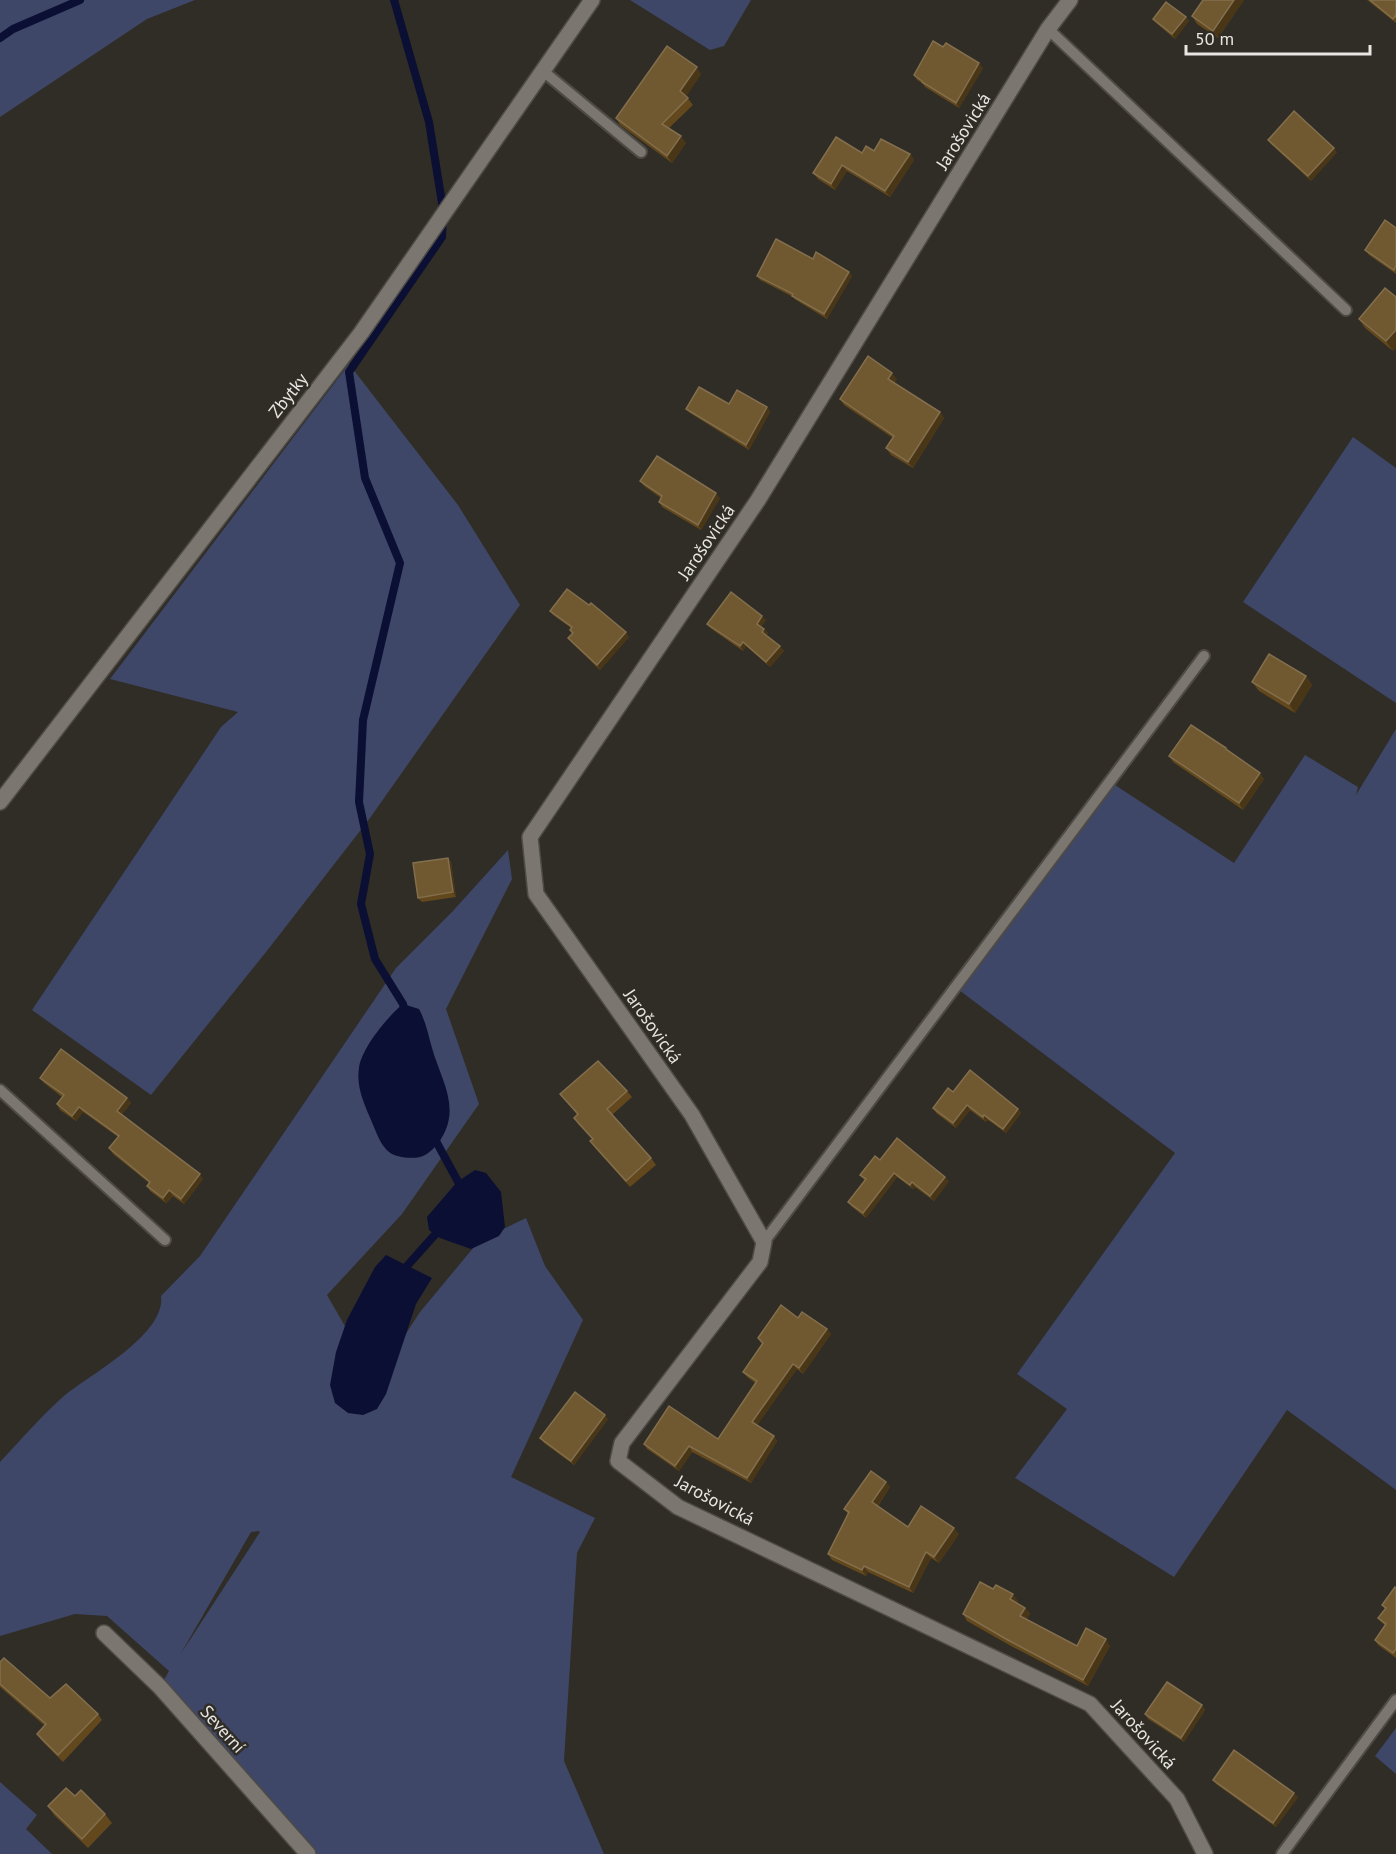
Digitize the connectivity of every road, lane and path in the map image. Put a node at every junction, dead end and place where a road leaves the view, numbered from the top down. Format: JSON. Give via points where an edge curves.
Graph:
{"nodes":[{"id":1,"x":592,"y":0,"type":"edge"},
{"id":2,"x":1070,"y":0,"type":"edge"},
{"id":3,"x":1048,"y":29,"type":"junction"},
{"id":4,"x":543,"y":71,"type":"junction"},
{"id":5,"x":641,"y":152,"type":"dead end"},
{"id":6,"x":1346,"y":310,"type":"dead end"},
{"id":7,"x":1204,"y":656,"type":"dead end"},
{"id":8,"x":0,"y":802,"type":"edge"},
{"id":9,"x":0,"y":1090,"type":"edge"},
{"id":10,"x":165,"y":1240,"type":"dead end"},
{"id":11,"x":764,"y":1242,"type":"junction"},
{"id":12,"x":104,"y":1634,"type":"dead end"},
{"id":13,"x":1396,"y":1700,"type":"edge"},
{"id":14,"x":308,"y":1854,"type":"edge"},
{"id":15,"x":1205,"y":1854,"type":"edge"},
{"id":16,"x":1282,"y":1854,"type":"edge"}],
"edges":[{"from":1,"to":4,"type":"street","name":"Zbytky"},
{"from":2,"to":3,"type":"street","name":"Jarošovická"},
{"from":3,"to":6,"type":"lane"},
{"from":3,"to":11,"type":"street","name":"Jarošovická","via":[[758,500],[530,837],[536,894],[692,1114]]},
{"from":4,"to":5,"type":"lane"},
{"from":4,"to":8,"type":"street","name":"Zbytky","via":[[360,333]]},
{"from":7,"to":11,"type":"lane"},
{"from":9,"to":10,"type":"lane"},
{"from":11,"to":15,"type":"street","name":"Jarošovická","via":[[760,1262],[621,1443],[618,1461],[678,1507],[1090,1704],[1177,1799]]},
{"from":12,"to":14,"type":"street","name":"Severní","via":[[159,1687]]},
{"from":13,"to":16,"type":"lane"}]}
